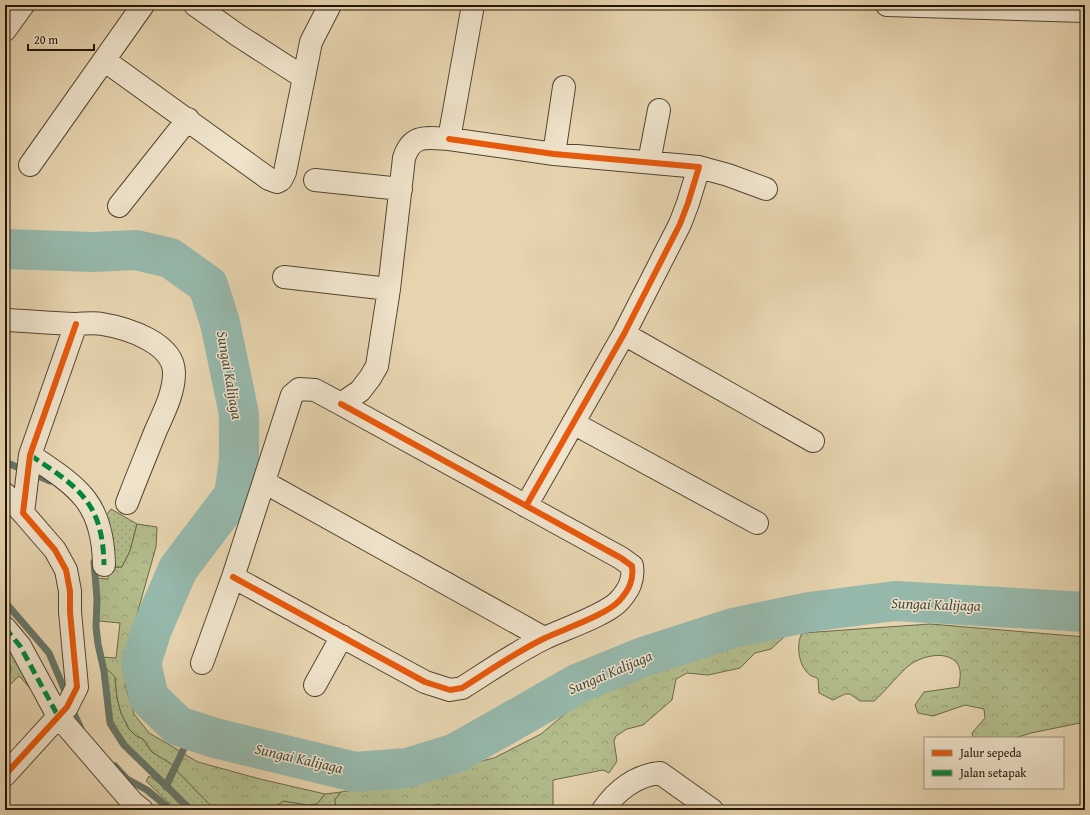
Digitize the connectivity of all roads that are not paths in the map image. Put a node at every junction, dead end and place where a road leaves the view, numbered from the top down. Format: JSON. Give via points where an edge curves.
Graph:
{"nodes":[{"id":1,"x":24,"y":5,"type":"edge"},
{"id":2,"x":143,"y":5,"type":"edge"},
{"id":3,"x":195,"y":5,"type":"edge"},
{"id":4,"x":330,"y":5,"type":"edge"},
{"id":5,"x":473,"y":5,"type":"edge"},
{"id":6,"x":887,"y":5,"type":"edge"},
{"id":7,"x":1000,"y":6,"type":"edge"},
{"id":8,"x":1085,"y":11,"type":"edge"},
{"id":9,"x":5,"y":30,"type":"edge"},
{"id":10,"x":104,"y":60,"type":"junction"},
{"id":11,"x":303,"y":77,"type":"junction"},
{"id":12,"x":564,"y":87,"type":"dead end"},
{"id":13,"x":659,"y":110,"type":"dead end"},
{"id":14,"x":188,"y":119,"type":"junction"},
{"id":15,"x":449,"y":139,"type":"junction"},
{"id":16,"x":554,"y":154,"type":"junction"},
{"id":17,"x":649,"y":162,"type":"junction"},
{"id":18,"x":30,"y":165,"type":"dead end"},
{"id":19,"x":699,"y":167,"type":"junction"},
{"id":20,"x":315,"y":180,"type":"dead end"},
{"id":21,"x":401,"y":189,"type":"junction"},
{"id":22,"x":766,"y":189,"type":"dead end"},
{"id":23,"x":119,"y":206,"type":"dead end"},
{"id":24,"x":284,"y":277,"type":"dead end"},
{"id":25,"x":389,"y":290,"type":"junction"},
{"id":26,"x":5,"y":320,"type":"edge"},
{"id":27,"x":76,"y":324,"type":"junction"},
{"id":28,"x":624,"y":334,"type":"junction"},
{"id":29,"x":341,"y":404,"type":"junction"},
{"id":30,"x":573,"y":424,"type":"junction"},
{"id":31,"x":813,"y":442,"type":"dead end"},
{"id":32,"x":29,"y":464,"type":"junction"},
{"id":33,"x":264,"y":482,"type":"junction"},
{"id":34,"x":5,"y":494,"type":"edge"},
{"id":35,"x":127,"y":503,"type":"dead end"},
{"id":36,"x":526,"y":506,"type":"junction"},
{"id":37,"x":24,"y":513,"type":"junction"},
{"id":38,"x":757,"y":523,"type":"dead end"},
{"id":39,"x":104,"y":564,"type":"dead end"},
{"id":40,"x":233,"y":577,"type":"junction"},
{"id":41,"x":5,"y":628,"type":"edge"},
{"id":42,"x":342,"y":636,"type":"junction"},
{"id":43,"x":544,"y":638,"type":"junction"},
{"id":44,"x":202,"y":663,"type":"dead end"},
{"id":45,"x":314,"y":685,"type":"dead end"},
{"id":46,"x":66,"y":708,"type":"junction"},
{"id":47,"x":5,"y":775,"type":"edge"},
{"id":48,"x":134,"y":808,"type":"edge"},
{"id":49,"x":603,"y":810,"type":"edge"},
{"id":50,"x":712,"y":810,"type":"edge"}],
"edges":[{"from":1,"to":9,"type":"street"},
{"from":2,"to":10,"type":"street"},
{"from":3,"to":11,"type":"street"},
{"from":4,"to":11,"type":"street","via":[[311,42]]},
{"from":5,"to":15,"type":"street"},
{"from":6,"to":7,"type":"street"},
{"from":7,"to":8,"type":"street"},
{"from":10,"to":14,"type":"street"},
{"from":10,"to":18,"type":"street"},
{"from":11,"to":14,"type":"street","via":[[286,172],[277,182],[269,179]]},
{"from":12,"to":16,"type":"street"},
{"from":13,"to":17,"type":"street"},
{"from":14,"to":23,"type":"street"},
{"from":15,"to":16,"type":"street"},
{"from":15,"to":21,"type":"street","via":[[423,138],[410,144],[404,158]]},
{"from":16,"to":17,"type":"street"},
{"from":17,"to":19,"type":"street"},
{"from":19,"to":22,"type":"street"},
{"from":19,"to":28,"type":"street","via":[[680,224]]},
{"from":20,"to":21,"type":"street"},
{"from":21,"to":25,"type":"street"},
{"from":24,"to":25,"type":"street"},
{"from":25,"to":29,"type":"street","via":[[377,366],[360,390]]},
{"from":26,"to":27,"type":"street"},
{"from":27,"to":32,"type":"street"},
{"from":27,"to":35,"type":"street","via":[[100,323],[116,327],[159,344],[172,360],[174,373],[171,394]]},
{"from":28,"to":30,"type":"street"},
{"from":28,"to":31,"type":"street"},
{"from":29,"to":33,"type":"street","via":[[315,390],[299,389],[292,395]]},
{"from":29,"to":36,"type":"street"},
{"from":30,"to":36,"type":"street"},
{"from":30,"to":38,"type":"street"},
{"from":32,"to":37,"type":"street"},
{"from":32,"to":39,"type":"street","via":[[86,497],[97,518],[104,545]]},
{"from":33,"to":40,"type":"street"},
{"from":33,"to":43,"type":"street"},
{"from":34,"to":37,"type":"street"},
{"from":36,"to":43,"type":"street","via":[[632,566],[634,577],[618,602]]},
{"from":37,"to":46,"type":"street","via":[[55,550],[66,570],[70,591],[77,687]]},
{"from":40,"to":42,"type":"street"},
{"from":40,"to":44,"type":"street"},
{"from":41,"to":46,"type":"street"},
{"from":42,"to":43,"type":"street","via":[[425,682],[450,690],[462,688]]},
{"from":42,"to":45,"type":"street"},
{"from":46,"to":47,"type":"street"},
{"from":46,"to":48,"type":"street"},
{"from":49,"to":50,"type":"street","via":[[612,797],[635,780],[650,774],[660,774]]}]}
